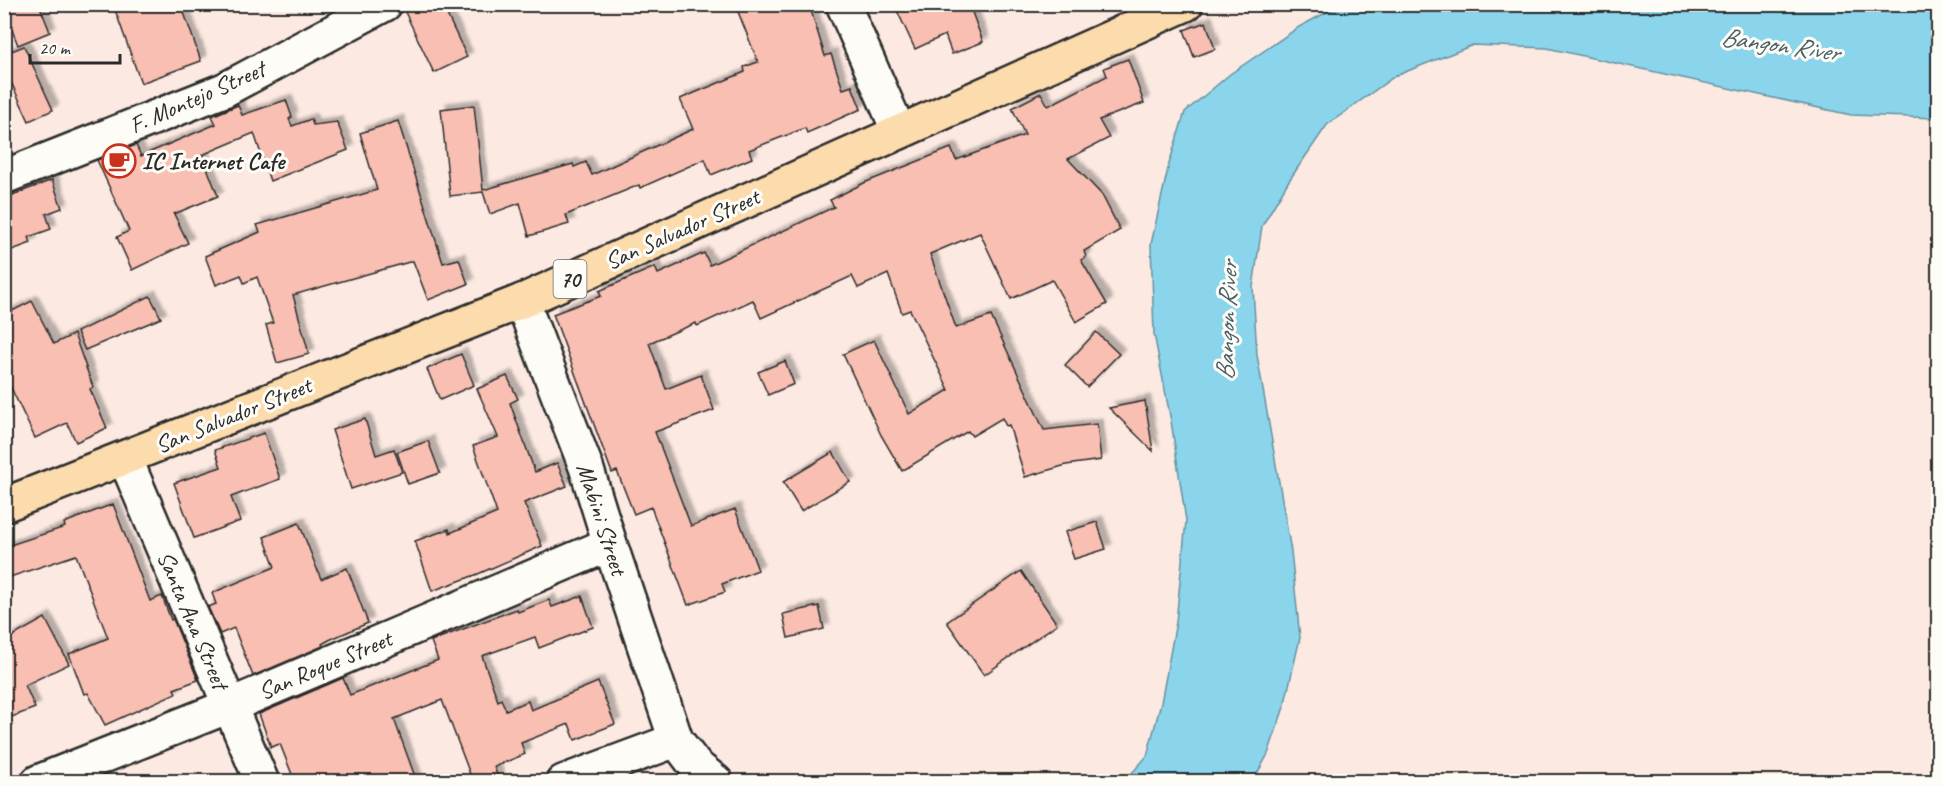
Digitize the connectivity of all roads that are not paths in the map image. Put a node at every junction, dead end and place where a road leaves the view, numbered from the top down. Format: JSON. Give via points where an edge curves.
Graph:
{"nodes":[{"id":1,"x":384,"y":4,"type":"edge"},
{"id":2,"x":843,"y":4,"type":"edge"},
{"id":3,"x":1186,"y":4,"type":"edge"},
{"id":4,"x":898,"y":132,"type":"junction"},
{"id":5,"x":4,"y":177,"type":"edge"},
{"id":6,"x":522,"y":301,"type":"junction"},
{"id":7,"x":125,"y":458,"type":"junction"},
{"id":8,"x":4,"y":505,"type":"edge"},
{"id":9,"x":610,"y":544,"type":"junction"},
{"id":10,"x":229,"y":706,"type":"junction"},
{"id":11,"x":676,"y":740,"type":"junction"},
{"id":12,"x":38,"y":782,"type":"edge"},
{"id":13,"x":262,"y":782,"type":"edge"},
{"id":14,"x":563,"y":782,"type":"edge"},
{"id":15,"x":716,"y":782,"type":"edge"}],
"edges":[{"from":1,"to":5,"type":"street","name":"F. Montejo Street","via":[[224,90]]},
{"from":2,"to":4,"type":"street"},
{"from":3,"to":4,"type":"highway","name":"San Salvador Street","number":"70"},
{"from":4,"to":6,"type":"highway","name":"San Salvador Street","number":"70"},
{"from":6,"to":7,"type":"highway","name":"San Salvador Street","number":"70"},
{"from":6,"to":9,"type":"street","name":"Mabini Street","via":[[586,467]]},
{"from":7,"to":8,"type":"highway","name":"San Salvador Street","number":"70"},
{"from":7,"to":10,"type":"street","name":"Santa Ana Street"},
{"from":9,"to":10,"type":"street","name":"San Roque Street"},
{"from":9,"to":11,"type":"street","name":"Mabini Street"},
{"from":10,"to":12,"type":"street","name":"San Roque Street"},
{"from":10,"to":13,"type":"street","name":"Santa Ana Street"},
{"from":11,"to":14,"type":"street"},
{"from":11,"to":15,"type":"street","name":"Mabini Street","via":[[695,765]]}]}
